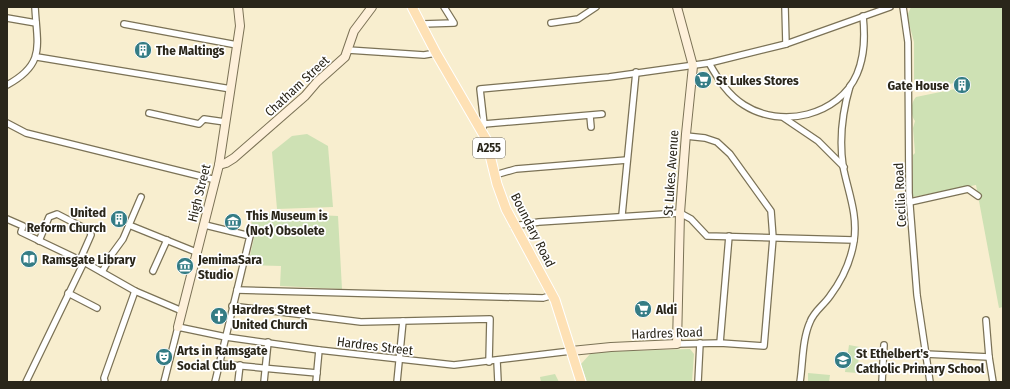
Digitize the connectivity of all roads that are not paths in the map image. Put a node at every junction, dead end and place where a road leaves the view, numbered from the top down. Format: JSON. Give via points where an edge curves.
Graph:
{"nodes":[{"id":1,"x":35,"y":7,"type":"edge"},
{"id":2,"x":238,"y":7,"type":"edge"},
{"id":3,"x":372,"y":7,"type":"edge"},
{"id":4,"x":412,"y":7,"type":"edge"},
{"id":5,"x":444,"y":7,"type":"edge"},
{"id":6,"x":596,"y":7,"type":"edge"},
{"id":7,"x":677,"y":7,"type":"edge"},
{"id":8,"x":785,"y":7,"type":"edge"},
{"id":9,"x":890,"y":7,"type":"edge"},
{"id":10,"x":903,"y":7,"type":"edge"},
{"id":11,"x":863,"y":16,"type":"junction"},
{"id":12,"x":7,"y":18,"type":"edge"},
{"id":13,"x":36,"y":23,"type":"junction"},
{"id":14,"x":551,"y":23,"type":"dead end"},
{"id":15,"x":124,"y":24,"type":"dead end"},
{"id":16,"x":422,"y":24,"type":"junction"},
{"id":17,"x":237,"y":44,"type":"junction"},
{"id":18,"x":786,"y":44,"type":"junction"},
{"id":19,"x":348,"y":50,"type":"junction"},
{"id":20,"x":436,"y":53,"type":"junction"},
{"id":21,"x":37,"y":57,"type":"junction"},
{"id":22,"x":709,"y":63,"type":"junction"},
{"id":23,"x":693,"y":66,"type":"junction"},
{"id":24,"x":636,"y":72,"type":"junction"},
{"id":25,"x":7,"y":85,"type":"edge"},
{"id":26,"x":850,"y":86,"type":"junction"},
{"id":27,"x":231,"y":89,"type":"junction"},
{"id":28,"x":150,"y":113,"type":"dead end"},
{"id":29,"x":602,"y":114,"type":"dead end"},
{"id":30,"x":590,"y":116,"type":"junction"},
{"id":31,"x":784,"y":118,"type":"junction"},
{"id":32,"x":225,"y":122,"type":"junction"},
{"id":33,"x":7,"y":123,"type":"edge"},
{"id":34,"x":591,"y":127,"type":"dead end"},
{"id":35,"x":483,"y":128,"type":"junction"},
{"id":36,"x":686,"y":136,"type":"junction"},
{"id":37,"x":627,"y":160,"type":"junction"},
{"id":38,"x":219,"y":165,"type":"junction"},
{"id":39,"x":844,"y":167,"type":"junction"},
{"id":40,"x":495,"y":175,"type":"junction"},
{"id":41,"x":216,"y":180,"type":"junction"},
{"id":42,"x":978,"y":196,"type":"dead end"},
{"id":43,"x":141,"y":197,"type":"dead end"},
{"id":44,"x":910,"y":202,"type":"junction"},
{"id":45,"x":680,"y":213,"type":"junction"},
{"id":46,"x":622,"y":215,"type":"junction"},
{"id":47,"x":7,"y":219,"type":"edge"},
{"id":48,"x":129,"y":225,"type":"junction"},
{"id":49,"x":205,"y":225,"type":"junction"},
{"id":50,"x":514,"y":226,"type":"junction"},
{"id":51,"x":729,"y":236,"type":"junction"},
{"id":52,"x":773,"y":238,"type":"junction"},
{"id":53,"x":167,"y":240,"type":"junction"},
{"id":54,"x":854,"y":240,"type":"junction"},
{"id":55,"x":39,"y":241,"type":"junction"},
{"id":56,"x":196,"y":252,"type":"junction"},
{"id":57,"x":82,"y":261,"type":"junction"},
{"id":58,"x":153,"y":271,"type":"dead end"},
{"id":59,"x":102,"y":272,"type":"junction"},
{"id":60,"x":237,"y":290,"type":"junction"},
{"id":61,"x":135,"y":291,"type":"junction"},
{"id":62,"x":68,"y":293,"type":"junction"},
{"id":63,"x":553,"y":295,"type":"junction"},
{"id":64,"x":232,"y":306,"type":"junction"},
{"id":65,"x":97,"y":308,"type":"dead end"},
{"id":66,"x":182,"y":311,"type":"junction"},
{"id":67,"x":986,"y":320,"type":"dead end"},
{"id":68,"x":403,"y":321,"type":"junction"},
{"id":69,"x":178,"y":326,"type":"junction"},
{"id":70,"x":226,"y":336,"type":"junction"},
{"id":71,"x":268,"y":342,"type":"junction"},
{"id":72,"x":700,"y":343,"type":"junction"},
{"id":73,"x":720,"y":343,"type":"junction"},
{"id":74,"x":677,"y":344,"type":"junction"},
{"id":75,"x":884,"y":345,"type":"dead end"},
{"id":76,"x":320,"y":350,"type":"junction"},
{"id":77,"x":571,"y":351,"type":"junction"},
{"id":78,"x":925,"y":354,"type":"junction"},
{"id":79,"x":989,"y":357,"type":"junction"},
{"id":80,"x":398,"y":360,"type":"junction"},
{"id":81,"x":489,"y":362,"type":"junction"},
{"id":82,"x":496,"y":362,"type":"junction"},
{"id":83,"x":220,"y":364,"type":"junction"},
{"id":84,"x":240,"y":365,"type":"junction"},
{"id":85,"x":265,"y":367,"type":"junction"},
{"id":86,"x":317,"y":373,"type":"junction"},
{"id":87,"x":26,"y":382,"type":"edge"},
{"id":88,"x":105,"y":382,"type":"edge"},
{"id":89,"x":164,"y":382,"type":"edge"},
{"id":90,"x":215,"y":382,"type":"edge"},
{"id":91,"x":238,"y":382,"type":"edge"},
{"id":92,"x":264,"y":382,"type":"edge"},
{"id":93,"x":316,"y":382,"type":"edge"},
{"id":94,"x":397,"y":382,"type":"edge"},
{"id":95,"x":498,"y":382,"type":"edge"},
{"id":96,"x":582,"y":382,"type":"edge"},
{"id":97,"x":698,"y":382,"type":"edge"},
{"id":98,"x":800,"y":382,"type":"edge"},
{"id":99,"x":882,"y":382,"type":"edge"},
{"id":100,"x":930,"y":382,"type":"edge"},
{"id":101,"x":993,"y":382,"type":"edge"}],
"edges":[{"from":1,"to":13,"type":"street"},
{"from":2,"to":17,"type":"street","name":"High Street","via":[[240,26]]},
{"from":3,"to":19,"type":"street","name":"Chatham Street","via":[[354,31]]},
{"from":4,"to":16,"type":"main road","name":"Boundary Road","number":"A255"},
{"from":5,"to":16,"type":"street","via":[[454,22]]},
{"from":6,"to":14,"type":"street","via":[[578,18]]},
{"from":7,"to":23,"type":"street","name":"St Lukes Avenue"},
{"from":8,"to":18,"type":"street"},
{"from":9,"to":11,"type":"street"},
{"from":10,"to":44,"type":"street","name":"Cecilia Road","via":[[908,42]]},
{"from":11,"to":18,"type":"street"},
{"from":11,"to":26,"type":"street","via":[[864,51],[857,75]]},
{"from":12,"to":13,"type":"street"},
{"from":13,"to":21,"type":"street"},
{"from":15,"to":17,"type":"street"},
{"from":16,"to":20,"type":"main road","name":"Boundary Road","number":"A255"},
{"from":17,"to":27,"type":"street","name":"High Street"},
{"from":18,"to":22,"type":"street"},
{"from":19,"to":20,"type":"street","via":[[424,55]]},
{"from":19,"to":38,"type":"street","name":"Chatham Street","via":[[345,57],[305,96],[234,158]]},
{"from":20,"to":35,"type":"main road","name":"Boundary Road","number":"A255"},
{"from":21,"to":25,"type":"street","via":[[27,72]]},
{"from":21,"to":27,"type":"street"},
{"from":22,"to":23,"type":"street"},
{"from":22,"to":31,"type":"street","via":[[728,91],[745,106],[772,117]]},
{"from":23,"to":24,"type":"street"},
{"from":23,"to":36,"type":"street","name":"St Lukes Avenue"},
{"from":24,"to":35,"type":"street","via":[[609,77],[480,88]]},
{"from":24,"to":37,"type":"street"},
{"from":26,"to":31,"type":"street","via":[[840,96],[813,112]]},
{"from":26,"to":39,"type":"street","via":[[843,109],[841,128]]},
{"from":27,"to":32,"type":"street","name":"High Street"},
{"from":28,"to":32,"type":"street","via":[[199,124],[204,119]]},
{"from":29,"to":30,"type":"street"},
{"from":30,"to":34,"type":"street"},
{"from":30,"to":35,"type":"street"},
{"from":31,"to":39,"type":"street","via":[[818,141]]},
{"from":32,"to":38,"type":"street","name":"High Street"},
{"from":33,"to":41,"type":"street","via":[[26,133]]},
{"from":35,"to":40,"type":"main road","name":"Boundary Road","number":"A255"},
{"from":36,"to":45,"type":"street","name":"St Lukes Avenue"},
{"from":36,"to":52,"type":"street","via":[[713,140],[730,154],[771,211]]},
{"from":37,"to":40,"type":"street","via":[[516,169]]},
{"from":37,"to":46,"type":"street"},
{"from":38,"to":41,"type":"street","name":"High Street"},
{"from":39,"to":54,"type":"street","via":[[855,212]]},
{"from":40,"to":50,"type":"main road","name":"Boundary Road","number":"A255"},
{"from":41,"to":49,"type":"street","name":"High Street"},
{"from":42,"to":44,"type":"street","via":[[968,189]]},
{"from":43,"to":48,"type":"street"},
{"from":44,"to":78,"type":"street","name":"Cecilia Road","via":[[917,295]]},
{"from":45,"to":46,"type":"street"},
{"from":45,"to":51,"type":"street","via":[[691,219],[707,236]]},
{"from":45,"to":74,"type":"street","name":"St Lukes Avenue"},
{"from":46,"to":50,"type":"street"},
{"from":47,"to":55,"type":"street","via":[[23,226],[21,232]]},
{"from":48,"to":53,"type":"street"},
{"from":48,"to":59,"type":"street"},
{"from":49,"to":56,"type":"street","name":"High Street"},
{"from":49,"to":60,"type":"street","via":[[250,236]]},
{"from":50,"to":63,"type":"main road","name":"Boundary Road","number":"A255"},
{"from":51,"to":52,"type":"street"},
{"from":51,"to":73,"type":"street"},
{"from":52,"to":54,"type":"street"},
{"from":52,"to":73,"type":"street","name":"Hardres Road","via":[[764,346]]},
{"from":53,"to":56,"type":"street"},
{"from":53,"to":58,"type":"street"},
{"from":54,"to":98,"type":"street","via":[[842,278],[810,322]]},
{"from":55,"to":57,"type":"street"},
{"from":55,"to":57,"type":"street","via":[[50,217],[57,214],[90,231],[91,236]]},
{"from":56,"to":66,"type":"street","name":"High Street"},
{"from":57,"to":59,"type":"street"},
{"from":57,"to":62,"type":"street"},
{"from":59,"to":61,"type":"street"},
{"from":60,"to":63,"type":"street","via":[[543,298]]},
{"from":60,"to":64,"type":"street"},
{"from":61,"to":66,"type":"street"},
{"from":61,"to":88,"type":"street","via":[[104,378]]},
{"from":62,"to":65,"type":"street"},
{"from":62,"to":87,"type":"street"},
{"from":63,"to":77,"type":"main road","name":"Boundary Road","number":"A255"},
{"from":64,"to":68,"type":"street","via":[[361,322]]},
{"from":64,"to":70,"type":"street"},
{"from":66,"to":69,"type":"street","name":"High Street"},
{"from":67,"to":79,"type":"street"},
{"from":68,"to":80,"type":"street"},
{"from":68,"to":81,"type":"street","via":[[490,319]]},
{"from":69,"to":70,"type":"street","name":"Hardres Street"},
{"from":69,"to":89,"type":"street","name":"High Street"},
{"from":70,"to":71,"type":"street","name":"Hardres Street"},
{"from":70,"to":83,"type":"street"},
{"from":71,"to":76,"type":"street","name":"Hardres Street"},
{"from":71,"to":85,"type":"street"},
{"from":72,"to":73,"type":"street","name":"Hardres Road"},
{"from":72,"to":74,"type":"street","name":"Hardres Road"},
{"from":72,"to":97,"type":"street"},
{"from":74,"to":77,"type":"street","name":"Hardres Road"},
{"from":75,"to":99,"type":"street"},
{"from":76,"to":80,"type":"street","name":"Hardres Street"},
{"from":76,"to":86,"type":"street"},
{"from":77,"to":82,"type":"street","name":"Hardres Street"},
{"from":77,"to":96,"type":"main road","name":"Boundary Road","number":"A255"},
{"from":78,"to":79,"type":"street"},
{"from":78,"to":100,"type":"street","name":"Cecilia Road"},
{"from":79,"to":101,"type":"street"},
{"from":80,"to":81,"type":"street","name":"Hardres Street","via":[[454,365]]},
{"from":80,"to":94,"type":"street"},
{"from":81,"to":82,"type":"street","name":"Hardres Street"},
{"from":82,"to":95,"type":"street"},
{"from":83,"to":84,"type":"street"},
{"from":83,"to":90,"type":"street"},
{"from":84,"to":85,"type":"street"},
{"from":84,"to":91,"type":"street"},
{"from":85,"to":86,"type":"street"},
{"from":85,"to":92,"type":"street"},
{"from":86,"to":93,"type":"street"}]}
